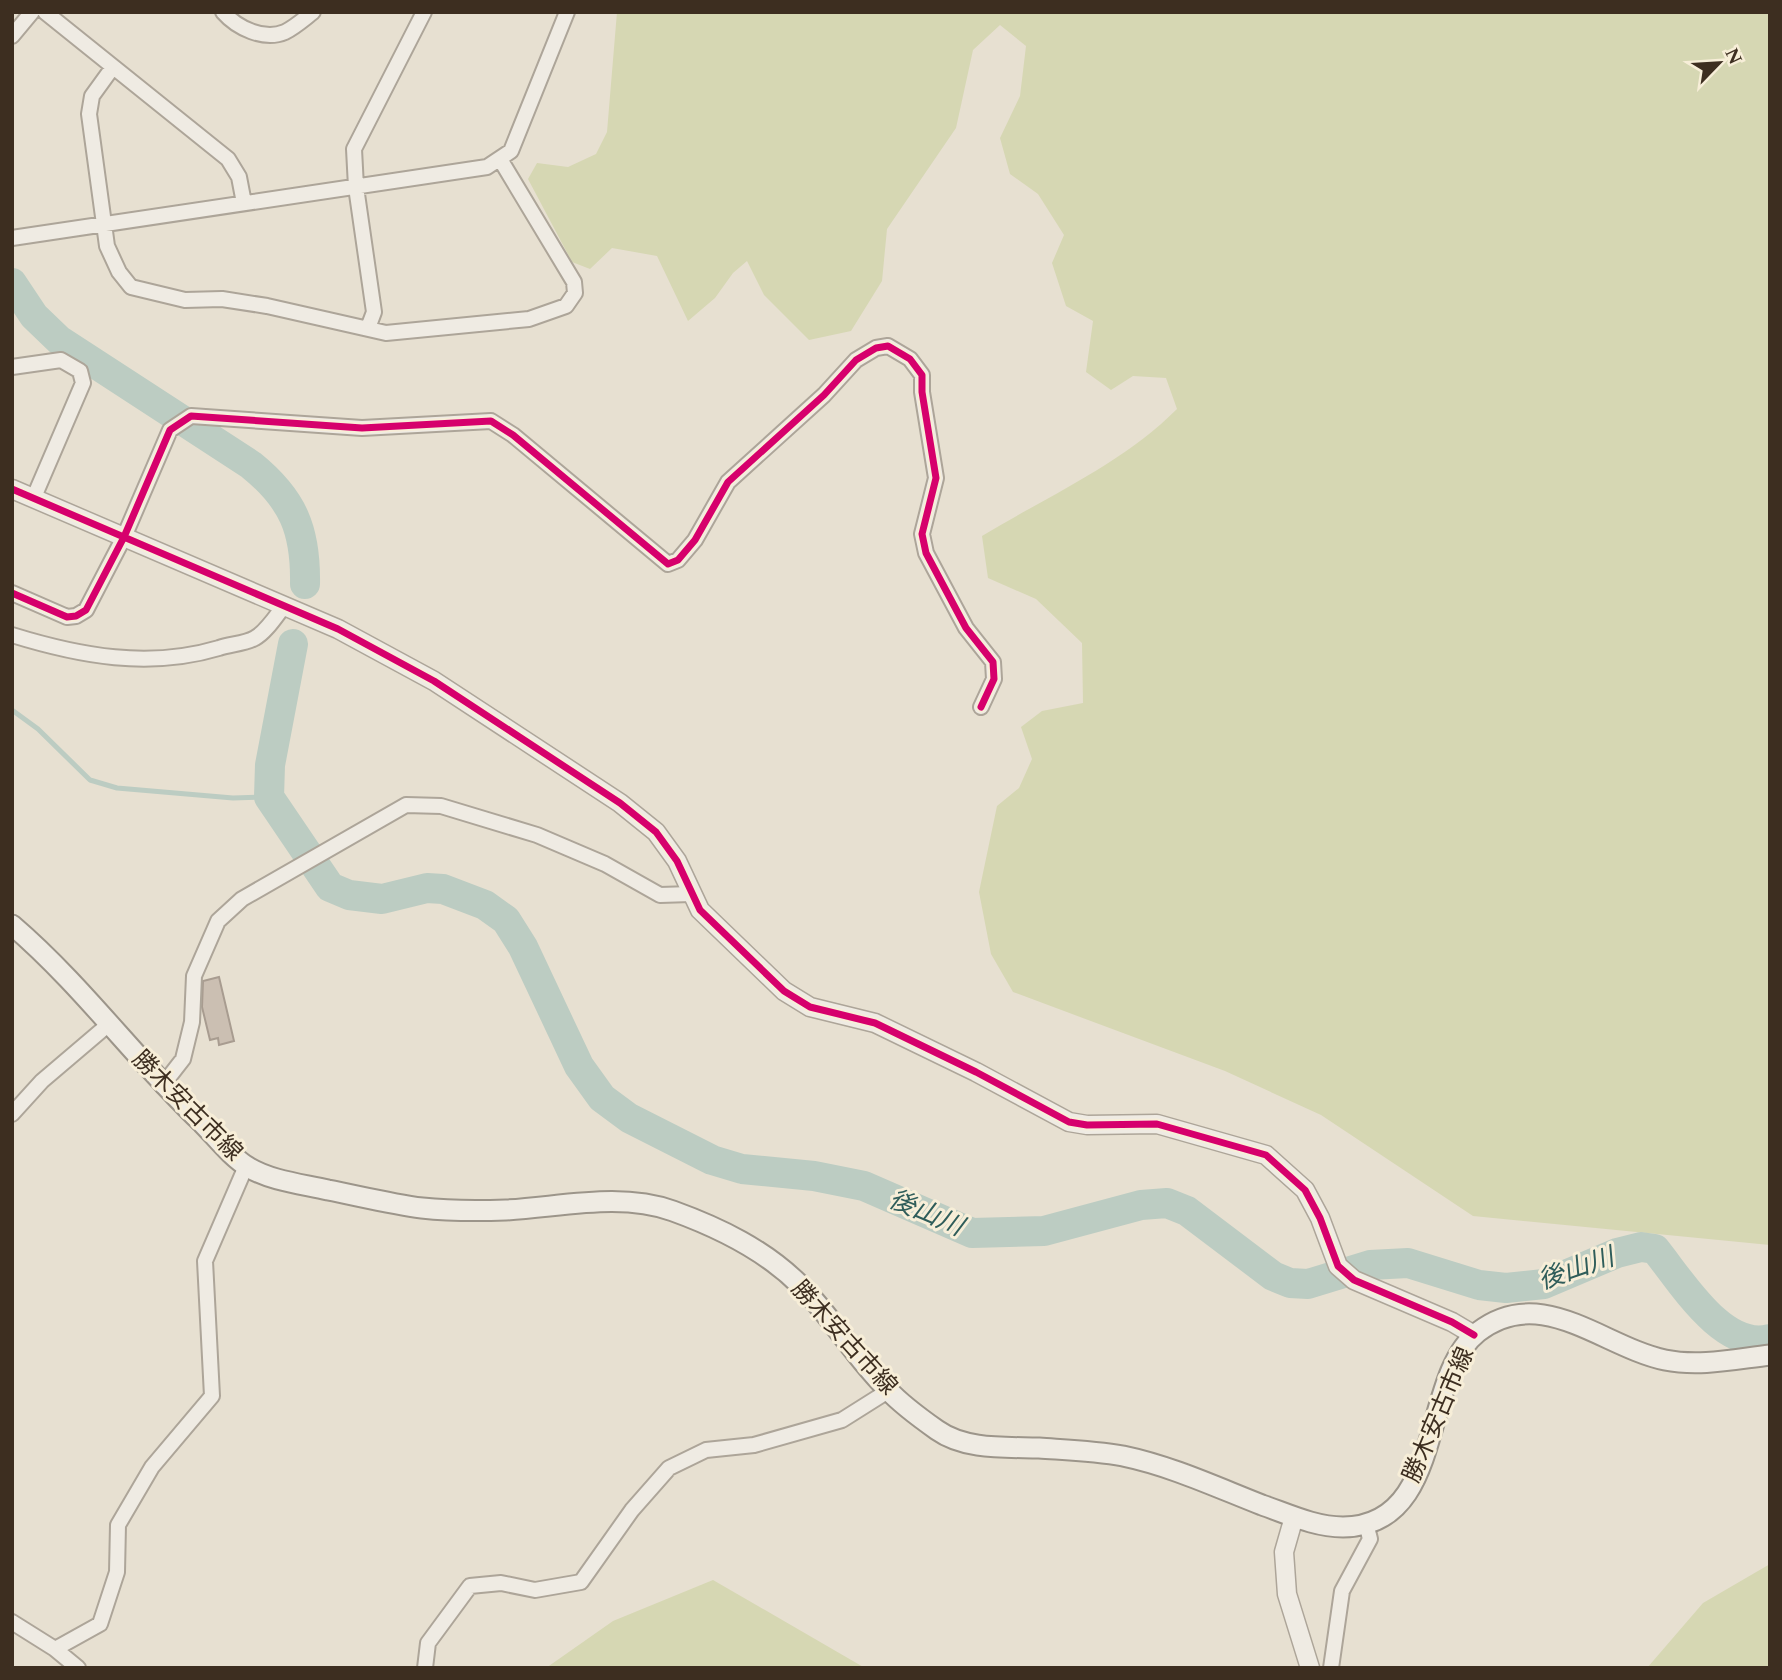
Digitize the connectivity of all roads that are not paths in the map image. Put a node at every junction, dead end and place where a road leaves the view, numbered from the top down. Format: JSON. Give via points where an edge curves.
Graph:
{"nodes":[{"id":1,"x":32,"y":12,"type":"edge"},
{"id":2,"x":45,"y":12,"type":"edge"},
{"id":3,"x":223,"y":12,"type":"edge"},
{"id":4,"x":313,"y":12,"type":"edge"},
{"id":5,"x":424,"y":12,"type":"edge"},
{"id":6,"x":567,"y":12,"type":"edge"},
{"id":7,"x":12,"y":36,"type":"edge"},
{"id":8,"x":113,"y":67,"type":"junction"},
{"id":9,"x":500,"y":159,"type":"junction"},
{"id":10,"x":356,"y":187,"type":"junction"},
{"id":11,"x":244,"y":204,"type":"junction"},
{"id":12,"x":104,"y":224,"type":"junction"},
{"id":13,"x":12,"y":238,"type":"edge"},
{"id":14,"x":368,"y":328,"type":"junction"},
{"id":15,"x":12,"y":367,"type":"edge"},
{"id":16,"x":12,"y":488,"type":"edge"},
{"id":17,"x":34,"y":497,"type":"junction"},
{"id":18,"x":124,"y":537,"type":"junction"},
{"id":19,"x":12,"y":593,"type":"edge"},
{"id":20,"x":285,"y":606,"type":"junction"},
{"id":21,"x":12,"y":635,"type":"edge"},
{"id":22,"x":981,"y":707,"type":"dead end"},
{"id":23,"x":691,"y":894,"type":"junction"},
{"id":24,"x":12,"y":925,"type":"edge"},
{"id":25,"x":109,"y":1024,"type":"junction"},
{"id":26,"x":162,"y":1086,"type":"junction"},
{"id":27,"x":12,"y":1114,"type":"edge"},
{"id":28,"x":246,"y":1166,"type":"junction"},
{"id":29,"x":1474,"y":1335,"type":"junction"},
{"id":30,"x":1770,"y":1354,"type":"edge"},
{"id":31,"x":888,"y":1391,"type":"junction"},
{"id":32,"x":1294,"y":1517,"type":"junction"},
{"id":33,"x":1366,"y":1523,"type":"junction"},
{"id":34,"x":12,"y":1622,"type":"edge"},
{"id":35,"x":55,"y":1649,"type":"junction"},
{"id":36,"x":78,"y":1668,"type":"edge"},
{"id":37,"x":425,"y":1668,"type":"edge"},
{"id":38,"x":1310,"y":1668,"type":"edge"},
{"id":39,"x":1331,"y":1668,"type":"edge"}],
"edges":[{"from":1,"to":7,"type":"street"},
{"from":2,"to":8,"type":"street"},
{"from":3,"to":4,"type":"street","via":[[245,29],[266,35],[283,33]]},
{"from":5,"to":10,"type":"street","via":[[354,149]]},
{"from":6,"to":9,"type":"street","via":[[512,151]]},
{"from":8,"to":11,"type":"street","via":[[228,159],[239,177]]},
{"from":8,"to":12,"type":"street","via":[[92,96],[89,114]]},
{"from":9,"to":10,"type":"street","via":[[487,167]]},
{"from":9,"to":14,"type":"street","via":[[573,282],[575,293],[566,306],[529,319],[386,333]]},
{"from":10,"to":11,"type":"street"},
{"from":10,"to":14,"type":"street","via":[[374,312]]},
{"from":11,"to":12,"type":"street"},
{"from":12,"to":13,"type":"street"},
{"from":12,"to":14,"type":"street","via":[[107,246],[131,287],[185,300],[222,299],[267,306]]},
{"from":15,"to":17,"type":"street","via":[[61,360],[80,371],[83,383]]},
{"from":16,"to":17,"type":"street"},
{"from":17,"to":18,"type":"street"},
{"from":18,"to":19,"type":"street","via":[[91,604],[76,616],[67,617]]},
{"from":18,"to":20,"type":"street"},
{"from":18,"to":22,"type":"street","via":[[170,430],[191,416],[362,428],[491,421],[668,564],[678,560],[695,540],[728,482],[856,360],[888,346],[910,359],[922,374],[936,478],[922,534],[926,553],[966,628],[993,662],[994,680]]},
{"from":20,"to":21,"type":"street","via":[[256,638],[202,654],[108,657],[61,650]]},
{"from":20,"to":23,"type":"street","via":[[434,681],[620,803],[656,832],[677,861]]},
{"from":23,"to":26,"type":"street","via":[[660,895],[605,864],[537,835],[441,806],[406,805],[242,898],[218,921],[194,976],[192,1022],[183,1059]]},
{"from":23,"to":29,"type":"street","via":[[700,911],[765,973],[810,1007],[875,1023],[1069,1122],[1157,1124],[1266,1155],[1305,1190],[1338,1266],[1354,1280]]},
{"from":24,"to":25,"type":"main road","name":"勝木安古市線"},
{"from":25,"to":26,"type":"main road","name":"勝木安古市線"},
{"from":25,"to":27,"type":"street","via":[[42,1081]]},
{"from":26,"to":28,"type":"main road","name":"勝木安古市線"},
{"from":28,"to":31,"type":"main road","name":"勝木安古市線","via":[[285,1181],[421,1208],[505,1210],[615,1201],[666,1208],[763,1253],[801,1285]]},
{"from":28,"to":35,"type":"street","via":[[205,1261],[212,1396],[152,1467],[118,1525],[117,1572],[100,1624]]},
{"from":29,"to":30,"type":"main road","name":"勝木安古市線","via":[[1492,1322],[1529,1313],[1577,1324],[1669,1361],[1702,1364]]},
{"from":29,"to":33,"type":"main road","name":"勝木安古市線","via":[[1457,1359],[1422,1467],[1409,1490],[1383,1516]]},
{"from":31,"to":32,"type":"main road","name":"勝木安古市線","via":[[943,1435],[973,1445],[1117,1455],[1160,1464]]},
{"from":31,"to":37,"type":"street","via":[[842,1420],[754,1445],[706,1450],[669,1468],[580,1582],[535,1590],[501,1583],[470,1586],[428,1643]]},
{"from":32,"to":33,"type":"main road","name":"勝木安古市線","via":[[1347,1528]]},
{"from":32,"to":38,"type":"street","via":[[1284,1552],[1287,1594]]},
{"from":33,"to":39,"type":"street","via":[[1370,1539],[1342,1591]]},
{"from":34,"to":35,"type":"street"},
{"from":35,"to":36,"type":"street"}]}
